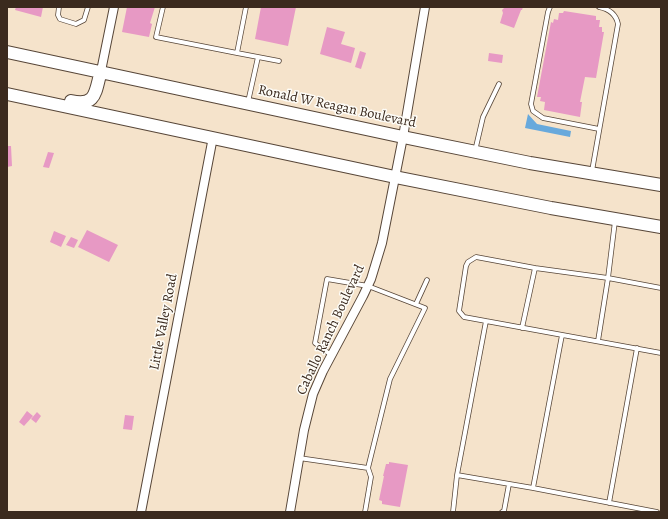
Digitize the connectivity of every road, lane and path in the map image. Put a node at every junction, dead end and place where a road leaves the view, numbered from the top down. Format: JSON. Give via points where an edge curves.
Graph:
{"nodes":[{"id":1,"x":59,"y":7,"type":"edge"},
{"id":2,"x":88,"y":7,"type":"edge"},
{"id":3,"x":114,"y":7,"type":"edge"},
{"id":4,"x":163,"y":7,"type":"edge"},
{"id":5,"x":246,"y":7,"type":"edge"},
{"id":6,"x":425,"y":7,"type":"edge"},
{"id":7,"x":550,"y":7,"type":"edge"},
{"id":8,"x":599,"y":7,"type":"edge"},
{"id":9,"x":7,"y":52,"type":"edge"},
{"id":10,"x":236,"y":53,"type":"junction"},
{"id":11,"x":258,"y":57,"type":"junction"},
{"id":12,"x":279,"y":61,"type":"dead end"},
{"id":13,"x":101,"y":72,"type":"junction"},
{"id":14,"x":499,"y":84,"type":"dead end"},
{"id":15,"x":7,"y":94,"type":"edge"},
{"id":16,"x":20,"y":96,"type":"junction"},
{"id":17,"x":248,"y":103,"type":"junction"},
{"id":18,"x":599,"y":129,"type":"junction"},
{"id":19,"x":213,"y":137,"type":"junction"},
{"id":20,"x":403,"y":137,"type":"junction"},
{"id":21,"x":475,"y":151,"type":"junction"},
{"id":22,"x":591,"y":173,"type":"junction"},
{"id":23,"x":395,"y":176,"type":"junction"},
{"id":24,"x":661,"y":185,"type":"edge"},
{"id":25,"x":616,"y":219,"type":"junction"},
{"id":26,"x":661,"y":227,"type":"edge"},
{"id":27,"x":535,"y":268,"type":"junction"},
{"id":28,"x":608,"y":278,"type":"junction"},
{"id":29,"x":427,"y":280,"type":"dead end"},
{"id":30,"x":368,"y":286,"type":"junction"},
{"id":31,"x":661,"y":288,"type":"edge"},
{"id":32,"x":416,"y":304,"type":"junction"},
{"id":33,"x":486,"y":321,"type":"junction"},
{"id":34,"x":522,"y":328,"type":"junction"},
{"id":35,"x":562,"y":335,"type":"junction"},
{"id":36,"x":598,"y":341,"type":"junction"},
{"id":37,"x":637,"y":348,"type":"junction"},
{"id":38,"x":661,"y":353,"type":"edge"},
{"id":39,"x":331,"y":355,"type":"junction"},
{"id":40,"x":299,"y":458,"type":"junction"},
{"id":41,"x":368,"y":468,"type":"junction"},
{"id":42,"x":457,"y":474,"type":"junction"},
{"id":43,"x":509,"y":484,"type":"junction"},
{"id":44,"x":533,"y":488,"type":"junction"},
{"id":45,"x":609,"y":503,"type":"junction"},
{"id":46,"x":141,"y":512,"type":"edge"},
{"id":47,"x":290,"y":512,"type":"edge"},
{"id":48,"x":365,"y":512,"type":"edge"},
{"id":49,"x":453,"y":512,"type":"edge"},
{"id":50,"x":502,"y":512,"type":"edge"},
{"id":51,"x":657,"y":512,"type":"edge"}],
"edges":[{"from":1,"to":2,"type":"lane","via":[[60,20],[76,24],[84,20]]},
{"from":3,"to":13,"type":"street"},
{"from":4,"to":10,"type":"lane","via":[[156,37]]},
{"from":5,"to":10,"type":"lane"},
{"from":6,"to":20,"type":"street","name":"Caballo Ranch Boulevard"},
{"from":7,"to":18,"type":"lane","via":[[531,104],[533,111],[543,118]]},
{"from":8,"to":18,"type":"lane","via":[[607,8],[617,18],[618,24]]},
{"from":9,"to":13,"type":"main road","name":"Ronald W Reagan Boulevard"},
{"from":10,"to":11,"type":"lane"},
{"from":11,"to":12,"type":"lane"},
{"from":11,"to":17,"type":"lane"},
{"from":13,"to":16,"type":"main road","via":[[91,100],[84,103],[46,96]]},
{"from":13,"to":17,"type":"main road","name":"Ronald W Reagan Boulevard"},
{"from":14,"to":21,"type":"lane","via":[[483,118]]},
{"from":15,"to":16,"type":"main road"},
{"from":16,"to":19,"type":"main road"},
{"from":17,"to":20,"type":"main road","name":"Ronald W Reagan Boulevard"},
{"from":18,"to":22,"type":"lane"},
{"from":19,"to":23,"type":"main road"},
{"from":19,"to":46,"type":"street","name":"Little Valley Road"},
{"from":20,"to":21,"type":"main road","name":"Ronald W Reagan Boulevard"},
{"from":20,"to":23,"type":"street","name":"Caballo Ranch Boulevard"},
{"from":21,"to":22,"type":"main road","name":"Ronald W Reagan Boulevard"},
{"from":22,"to":24,"type":"main road","name":"Ronald W Reagan Boulevard"},
{"from":23,"to":25,"type":"main road"},
{"from":23,"to":30,"type":"street","name":"Caballo Ranch Boulevard","via":[[382,243]]},
{"from":25,"to":26,"type":"main road"},
{"from":25,"to":28,"type":"lane"},
{"from":27,"to":28,"type":"lane"},
{"from":27,"to":33,"type":"lane","via":[[476,257],[468,262],[459,311],[464,317]]},
{"from":27,"to":34,"type":"lane"},
{"from":28,"to":31,"type":"lane"},
{"from":28,"to":36,"type":"lane"},
{"from":29,"to":32,"type":"lane"},
{"from":30,"to":32,"type":"lane"},
{"from":30,"to":39,"type":"street","name":"Caballo Ranch Boulevard"},
{"from":30,"to":39,"type":"lane","via":[[327,279],[315,343]]},
{"from":32,"to":41,"type":"lane","via":[[425,308],[390,379]]},
{"from":33,"to":34,"type":"lane"},
{"from":33,"to":42,"type":"lane"},
{"from":34,"to":35,"type":"lane"},
{"from":35,"to":36,"type":"lane"},
{"from":35,"to":44,"type":"lane"},
{"from":36,"to":37,"type":"lane"},
{"from":37,"to":38,"type":"lane"},
{"from":37,"to":45,"type":"lane"},
{"from":39,"to":40,"type":"street","name":"Caballo Ranch Boulevard","via":[[313,394]]},
{"from":40,"to":41,"type":"lane"},
{"from":40,"to":47,"type":"street","name":"Caballo Ranch Boulevard"},
{"from":41,"to":48,"type":"lane","via":[[372,478]]},
{"from":42,"to":43,"type":"lane"},
{"from":42,"to":49,"type":"lane"},
{"from":43,"to":44,"type":"lane"},
{"from":43,"to":50,"type":"lane"},
{"from":44,"to":45,"type":"lane"},
{"from":45,"to":51,"type":"lane"}]}
